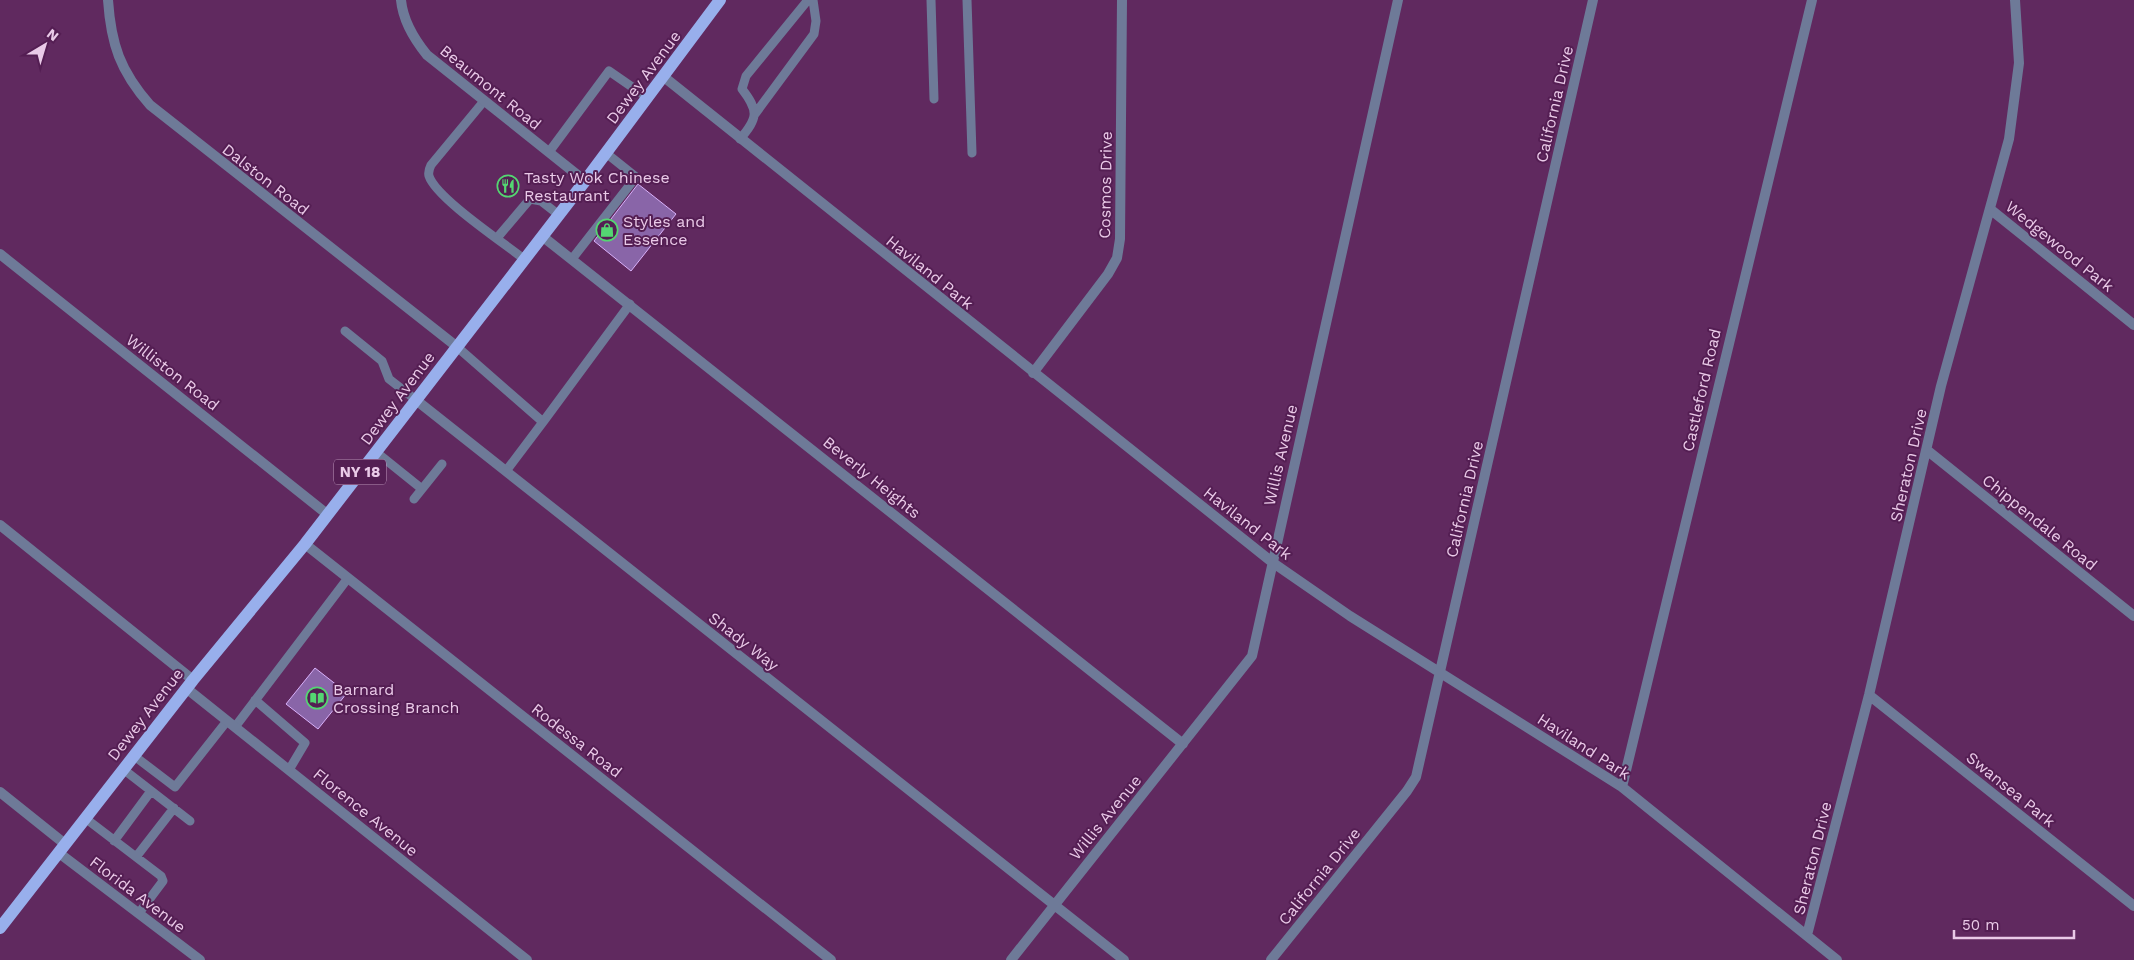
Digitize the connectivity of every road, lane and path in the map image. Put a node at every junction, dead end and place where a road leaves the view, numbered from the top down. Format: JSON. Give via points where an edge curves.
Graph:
{"nodes":[{"id":1,"x":108,"y":0,"type":"edge"},
{"id":2,"x":401,"y":0,"type":"edge"},
{"id":3,"x":720,"y":0,"type":"edge"},
{"id":4,"x":808,"y":0,"type":"edge"},
{"id":5,"x":813,"y":0,"type":"edge"},
{"id":6,"x":931,"y":0,"type":"edge"},
{"id":7,"x":967,"y":0,"type":"edge"},
{"id":8,"x":1122,"y":0,"type":"edge"},
{"id":9,"x":1398,"y":0,"type":"edge"},
{"id":10,"x":1593,"y":0,"type":"edge"},
{"id":11,"x":1812,"y":0,"type":"edge"},
{"id":12,"x":2015,"y":0,"type":"edge"},
{"id":13,"x":664,"y":77,"type":"junction"},
{"id":14,"x":648,"y":98,"type":"junction"},
{"id":15,"x":934,"y":100,"type":"dead end"},
{"id":16,"x":484,"y":101,"type":"junction"},
{"id":17,"x":755,"y":114,"type":"junction"},
{"id":18,"x":740,"y":139,"type":"junction"},
{"id":19,"x":549,"y":152,"type":"junction"},
{"id":20,"x":606,"y":153,"type":"junction"},
{"id":21,"x":972,"y":153,"type":"dead end"},
{"id":22,"x":585,"y":181,"type":"junction"},
{"id":23,"x":1990,"y":209,"type":"junction"},
{"id":24,"x":558,"y":215,"type":"junction"},
{"id":25,"x":542,"y":236,"type":"junction"},
{"id":26,"x":497,"y":238,"type":"junction"},
{"id":27,"x":0,"y":254,"type":"edge"},
{"id":28,"x":524,"y":259,"type":"junction"},
{"id":29,"x":572,"y":259,"type":"junction"},
{"id":30,"x":630,"y":304,"type":"junction"},
{"id":31,"x":2134,"y":325,"type":"edge"},
{"id":32,"x":345,"y":331,"type":"dead end"},
{"id":33,"x":456,"y":346,"type":"junction"},
{"id":34,"x":1033,"y":373,"type":"junction"},
{"id":35,"x":416,"y":400,"type":"junction"},
{"id":36,"x":543,"y":422,"type":"junction"},
{"id":37,"x":1928,"y":451,"type":"junction"},
{"id":38,"x":376,"y":452,"type":"junction"},
{"id":39,"x":442,"y":464,"type":"dead end"},
{"id":40,"x":506,"y":471,"type":"junction"},
{"id":41,"x":422,"y":489,"type":"junction"},
{"id":42,"x":414,"y":500,"type":"dead end"},
{"id":43,"x":328,"y":514,"type":"junction"},
{"id":44,"x":0,"y":525,"type":"edge"},
{"id":45,"x":305,"y":544,"type":"junction"},
{"id":46,"x":1272,"y":562,"type":"junction"},
{"id":47,"x":348,"y":578,"type":"junction"},
{"id":48,"x":2134,"y":616,"type":"edge"},
{"id":49,"x":1441,"y":673,"type":"junction"},
{"id":50,"x":190,"y":684,"type":"junction"},
{"id":51,"x":1869,"y":695,"type":"junction"},
{"id":52,"x":255,"y":700,"type":"junction"},
{"id":53,"x":231,"y":724,"type":"junction"},
{"id":54,"x":1183,"y":744,"type":"junction"},
{"id":55,"x":133,"y":755,"type":"junction"},
{"id":56,"x":123,"y":769,"type":"junction"},
{"id":57,"x":289,"y":770,"type":"junction"},
{"id":58,"x":1622,"y":787,"type":"junction"},
{"id":59,"x":151,"y":791,"type":"junction"},
{"id":60,"x":0,"y":792,"type":"edge"},
{"id":61,"x":174,"y":808,"type":"junction"},
{"id":62,"x":85,"y":818,"type":"junction"},
{"id":63,"x":190,"y":821,"type":"dead end"},
{"id":64,"x":114,"y":841,"type":"junction"},
{"id":65,"x":62,"y":848,"type":"junction"},
{"id":66,"x":136,"y":857,"type":"junction"},
{"id":67,"x":1054,"y":906,"type":"junction"},
{"id":68,"x":2134,"y":906,"type":"edge"},
{"id":69,"x":139,"y":914,"type":"junction"},
{"id":70,"x":0,"y":928,"type":"edge"},
{"id":71,"x":1807,"y":935,"type":"junction"},
{"id":72,"x":200,"y":960,"type":"edge"},
{"id":73,"x":527,"y":960,"type":"edge"},
{"id":74,"x":831,"y":960,"type":"edge"},
{"id":75,"x":1011,"y":960,"type":"edge"},
{"id":76,"x":1124,"y":960,"type":"edge"},
{"id":77,"x":1271,"y":960,"type":"edge"},
{"id":78,"x":1837,"y":960,"type":"edge"}],
"edges":[{"from":1,"to":33,"type":"street","name":"Dalston Road","via":[[114,47],[127,75],[150,105]]},
{"from":2,"to":16,"type":"street","name":"Beaumont Road","via":[[407,24],[421,47]]},
{"from":3,"to":13,"type":"main road","name":"Dewey Avenue","number":"NY 18"},
{"from":4,"to":17,"type":"lane","via":[[746,76],[742,89],[752,102]]},
{"from":5,"to":17,"type":"lane","via":[[814,34]]},
{"from":6,"to":15,"type":"lane"},
{"from":7,"to":21,"type":"lane"},
{"from":8,"to":34,"type":"street","name":"Cosmos Drive","via":[[1120,239],[1117,258]]},
{"from":9,"to":46,"type":"street","name":"Willis Avenue"},
{"from":10,"to":49,"type":"street","name":"California Drive"},
{"from":11,"to":58,"type":"street","name":"Castleford Road"},
{"from":12,"to":23,"type":"street","name":"Sheraton Drive","via":[[2019,64],[2016,103]]},
{"from":13,"to":14,"type":"main road","name":"Dewey Avenue","number":"NY 18"},
{"from":13,"to":18,"type":"street","name":"Haviland Park"},
{"from":14,"to":19,"type":"lane","via":[[610,71]]},
{"from":14,"to":20,"type":"main road","name":"Dewey Avenue","number":"NY 18"},
{"from":16,"to":19,"type":"street","name":"Beaumont Road"},
{"from":16,"to":26,"type":"lane","via":[[428,171],[440,192]]},
{"from":17,"to":18,"type":"lane","via":[[751,126]]},
{"from":18,"to":34,"type":"street","name":"Haviland Park"},
{"from":19,"to":22,"type":"street","name":"Beaumont Road"},
{"from":20,"to":22,"type":"main road","name":"Dewey Avenue","number":"NY 18"},
{"from":20,"to":29,"type":"lane","via":[[636,177]]},
{"from":22,"to":24,"type":"main road","name":"Dewey Avenue","number":"NY 18"},
{"from":23,"to":31,"type":"street","name":"Wedgewood Park"},
{"from":23,"to":37,"type":"street","name":"Sheraton Drive","via":[[1941,386]]},
{"from":24,"to":25,"type":"main road","name":"Dewey Avenue","number":"NY 18"},
{"from":24,"to":26,"type":"lane","via":[[541,201],[530,199]]},
{"from":25,"to":28,"type":"main road","name":"Dewey Avenue","number":"NY 18"},
{"from":25,"to":29,"type":"street","name":"Beverly Heights"},
{"from":26,"to":28,"type":"lane"},
{"from":27,"to":43,"type":"street","name":"Williston Road"},
{"from":28,"to":33,"type":"main road","name":"Dewey Avenue","number":"NY 18"},
{"from":29,"to":30,"type":"street","name":"Beverly Heights"},
{"from":30,"to":36,"type":"lane"},
{"from":30,"to":54,"type":"street","name":"Beverly Heights"},
{"from":32,"to":35,"type":"lane","via":[[382,361],[389,379]]},
{"from":33,"to":35,"type":"main road","name":"Dewey Avenue","number":"NY 18"},
{"from":33,"to":36,"type":"lane"},
{"from":34,"to":46,"type":"street","name":"Haviland Park"},
{"from":35,"to":38,"type":"main road","name":"Dewey Avenue","number":"NY 18"},
{"from":35,"to":40,"type":"street","name":"Shady Way"},
{"from":36,"to":40,"type":"lane"},
{"from":37,"to":48,"type":"street","name":"Chippendale Road"},
{"from":37,"to":51,"type":"street","name":"Sheraton Drive"},
{"from":38,"to":41,"type":"lane"},
{"from":38,"to":43,"type":"main road","name":"Dewey Avenue","number":"NY 18"},
{"from":39,"to":41,"type":"lane"},
{"from":40,"to":67,"type":"street","name":"Shady Way"},
{"from":41,"to":42,"type":"lane"},
{"from":43,"to":45,"type":"main road","name":"Dewey Avenue","number":"NY 18"},
{"from":44,"to":50,"type":"street","name":"Florence Avenue"},
{"from":45,"to":47,"type":"street","name":"Rodessa Road"},
{"from":45,"to":50,"type":"main road","name":"Dewey Avenue","number":"NY 18"},
{"from":46,"to":49,"type":"street","name":"Haviland Park"},
{"from":46,"to":54,"type":"street","name":"Willis Avenue","via":[[1252,656]]},
{"from":47,"to":52,"type":"lane"},
{"from":47,"to":74,"type":"street","name":"Rodessa Road"},
{"from":49,"to":58,"type":"street","name":"Haviland Park"},
{"from":49,"to":77,"type":"street","name":"California Drive","via":[[1416,776]]},
{"from":50,"to":53,"type":"street","name":"Florence Avenue"},
{"from":50,"to":55,"type":"main road","name":"Dewey Avenue","number":"NY 18"},
{"from":51,"to":68,"type":"street","name":"Swansea Park"},
{"from":51,"to":71,"type":"street","name":"Sheraton Drive"},
{"from":52,"to":53,"type":"lane"},
{"from":52,"to":57,"type":"lane","via":[[305,743]]},
{"from":53,"to":55,"type":"lane","via":[[175,787]]},
{"from":53,"to":57,"type":"street","name":"Florence Avenue"},
{"from":54,"to":67,"type":"street","name":"Willis Avenue"},
{"from":55,"to":56,"type":"main road","name":"Dewey Avenue","number":"NY 18"},
{"from":56,"to":59,"type":"lane"},
{"from":56,"to":62,"type":"main road","name":"Dewey Avenue","number":"NY 18"},
{"from":57,"to":73,"type":"street","name":"Florence Avenue"},
{"from":58,"to":71,"type":"street","name":"Haviland Park"},
{"from":59,"to":61,"type":"lane"},
{"from":59,"to":64,"type":"lane"},
{"from":60,"to":65,"type":"street","name":"Florida Avenue"},
{"from":61,"to":63,"type":"lane"},
{"from":61,"to":66,"type":"lane"},
{"from":62,"to":64,"type":"lane"},
{"from":62,"to":65,"type":"main road","name":"Dewey Avenue","number":"NY 18"},
{"from":64,"to":66,"type":"lane"},
{"from":65,"to":69,"type":"street","name":"Florida Avenue"},
{"from":65,"to":70,"type":"main road","name":"Dewey Avenue","number":"NY 18"},
{"from":66,"to":69,"type":"lane","via":[[163,881]]},
{"from":67,"to":75,"type":"street","name":"Willis Avenue"},
{"from":67,"to":76,"type":"street"},
{"from":69,"to":72,"type":"street","name":"Florida Avenue"},
{"from":71,"to":78,"type":"street","name":"Haviland Park"}]}
